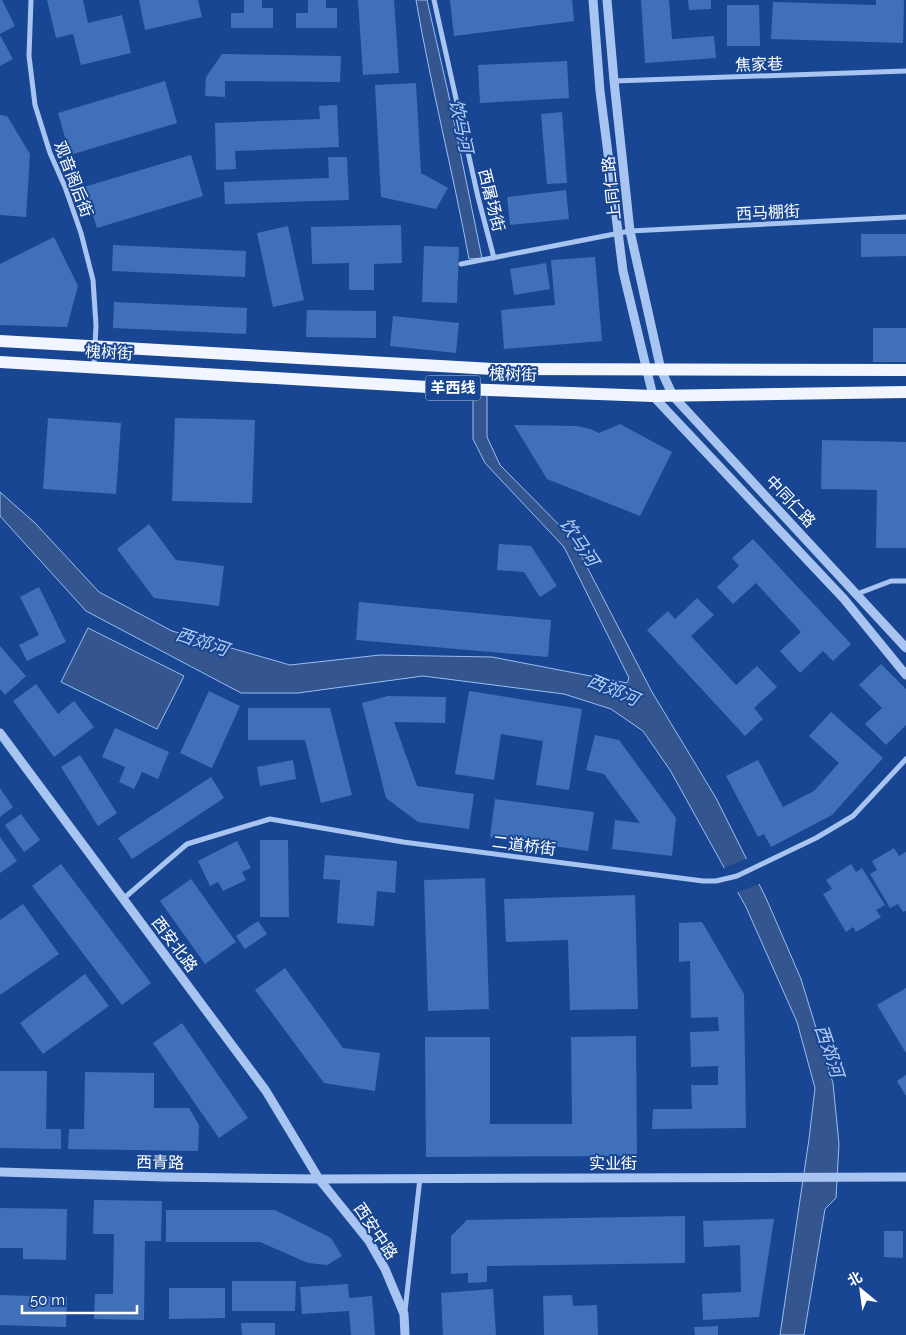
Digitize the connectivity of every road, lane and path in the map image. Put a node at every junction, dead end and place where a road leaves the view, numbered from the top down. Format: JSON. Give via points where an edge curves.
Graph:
{"nodes":[{"id":1,"x":31,"y":0,"type":"edge"},
{"id":2,"x":434,"y":0,"type":"edge"},
{"id":3,"x":594,"y":0,"type":"edge"},
{"id":4,"x":607,"y":0,"type":"edge"},
{"id":5,"x":906,"y":71,"type":"edge"},
{"id":6,"x":614,"y":81,"type":"junction"},
{"id":7,"x":906,"y":217,"type":"edge"},
{"id":8,"x":630,"y":231,"type":"junction"},
{"id":9,"x":618,"y":233,"type":"junction"},
{"id":10,"x":494,"y":258,"type":"junction"},
{"id":11,"x":461,"y":264,"type":"dead end"},
{"id":12,"x":0,"y":341,"type":"edge"},
{"id":13,"x":94,"y":346,"type":"junction"},
{"id":14,"x":0,"y":362,"type":"edge"},
{"id":15,"x":94,"y":367,"type":"junction"},
{"id":16,"x":646,"y":370,"type":"junction"},
{"id":17,"x":661,"y":370,"type":"junction"},
{"id":18,"x":906,"y":370,"type":"edge"},
{"id":19,"x":906,"y":392,"type":"edge"},
{"id":20,"x":652,"y":396,"type":"junction"},
{"id":21,"x":674,"y":396,"type":"junction"},
{"id":22,"x":906,"y":581,"type":"edge"},
{"id":23,"x":857,"y":594,"type":"junction"},
{"id":24,"x":906,"y":648,"type":"edge"},
{"id":25,"x":906,"y":674,"type":"edge"},
{"id":26,"x":0,"y":733,"type":"edge"},
{"id":27,"x":906,"y":759,"type":"edge"},
{"id":28,"x":123,"y":899,"type":"junction"},
{"id":29,"x":0,"y":1172,"type":"edge"},
{"id":30,"x":906,"y":1177,"type":"edge"},
{"id":31,"x":420,"y":1178,"type":"junction"},
{"id":32,"x":319,"y":1179,"type":"junction"},
{"id":33,"x":404,"y":1314,"type":"junction"},
{"id":34,"x":405,"y":1335,"type":"edge"}],
"edges":[{"from":1,"to":13,"type":"street","name":"观音阁后街","via":[[29,56],[35,105],[81,233],[93,280]]},
{"from":2,"to":10,"type":"street","name":"西屠场街"},
{"from":3,"to":9,"type":"street","via":[[600,91]]},
{"from":4,"to":6,"type":"street","name":"上同仁路"},
{"from":5,"to":6,"type":"street","name":"焦家巷"},
{"from":6,"to":8,"type":"street","name":"上同仁路"},
{"from":7,"to":8,"type":"street","name":"西马棚街"},
{"from":8,"to":9,"type":"street"},
{"from":8,"to":17,"type":"street","name":"上同仁路"},
{"from":9,"to":10,"type":"street"},
{"from":9,"to":16,"type":"street","via":[[623,271]]},
{"from":10,"to":11,"type":"street"},
{"from":12,"to":13,"type":"main road","name":"槐树街","number":"羊西线"},
{"from":13,"to":15,"type":"street","name":"观音阁后街"},
{"from":13,"to":16,"type":"main road","name":"槐树街","number":"羊西线","via":[[493,369]]},
{"from":14,"to":15,"type":"main road","name":"槐树街","number":"羊西线"},
{"from":15,"to":20,"type":"main road","name":"槐树街","number":"羊西线","via":[[462,389]]},
{"from":16,"to":17,"type":"main road","name":"槐树街","number":"羊西线"},
{"from":16,"to":20,"type":"street"},
{"from":17,"to":18,"type":"main road","name":"槐树街","number":"羊西线"},
{"from":17,"to":21,"type":"street","name":"中同仁路"},
{"from":19,"to":21,"type":"main road","name":"槐树街","number":"羊西线"},
{"from":20,"to":21,"type":"main road","name":"槐树街","number":"羊西线"},
{"from":20,"to":25,"type":"street","via":[[844,600]]},
{"from":21,"to":23,"type":"street","name":"中同仁路"},
{"from":22,"to":23,"type":"street","via":[[891,581]]},
{"from":23,"to":24,"type":"street","name":"中同仁路"},
{"from":26,"to":28,"type":"street","name":"西安北路"},
{"from":27,"to":28,"type":"street","name":"二道桥街","via":[[853,816],[762,865],[716,881],[404,842],[270,819],[187,844]]},
{"from":28,"to":32,"type":"street","name":"西安北路","via":[[266,1091]]},
{"from":29,"to":32,"type":"street","name":"西青路"},
{"from":30,"to":31,"type":"street","name":"实业街"},
{"from":31,"to":32,"type":"street","name":"实业街"},
{"from":31,"to":33,"type":"street"},
{"from":32,"to":33,"type":"street","name":"西安中路","via":[[369,1241]]},
{"from":33,"to":34,"type":"street","name":"西安中路"}]}
